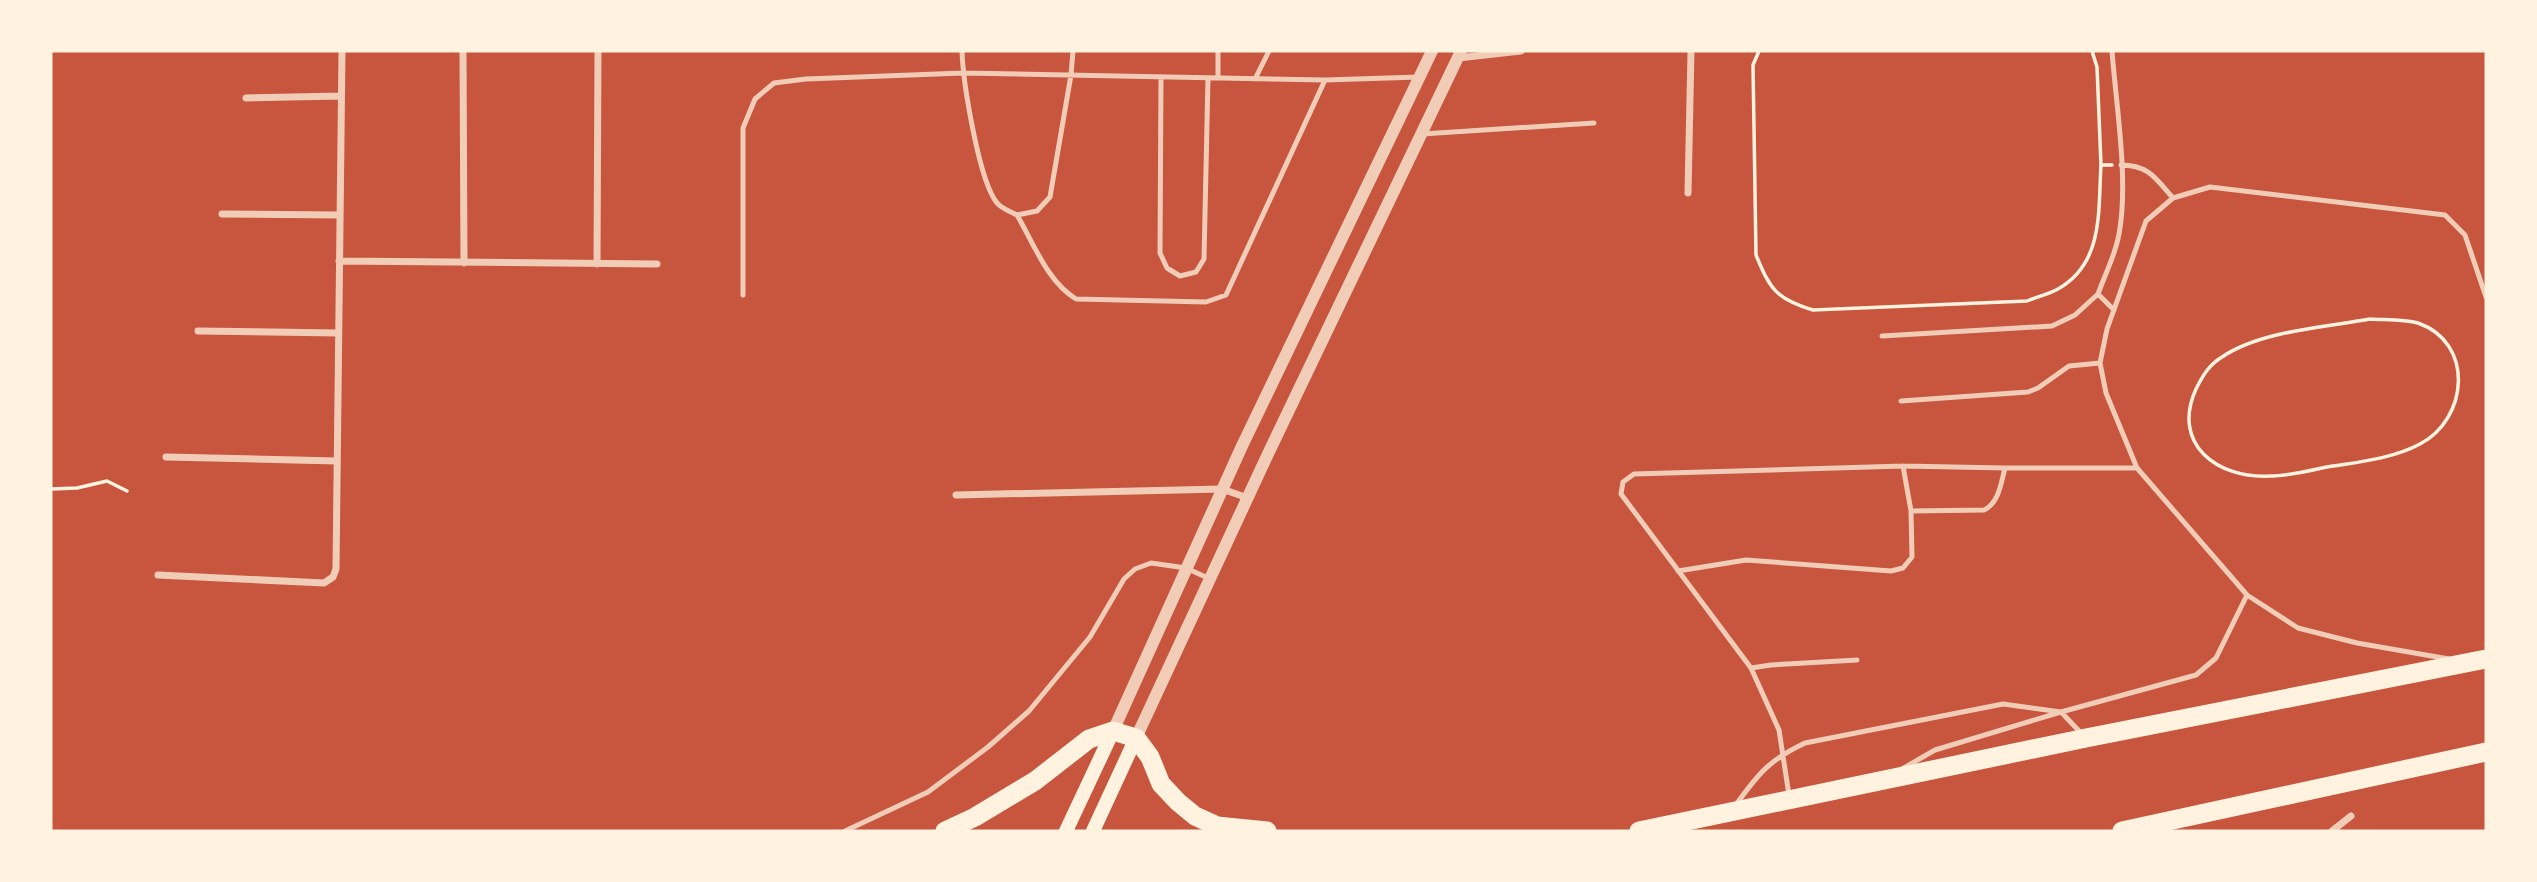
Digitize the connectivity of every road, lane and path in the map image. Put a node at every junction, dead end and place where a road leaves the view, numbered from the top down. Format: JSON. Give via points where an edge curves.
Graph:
{"nodes":[{"id":1,"x":342,"y":51,"type":"edge"},
{"id":2,"x":463,"y":51,"type":"edge"},
{"id":3,"x":598,"y":51,"type":"edge"},
{"id":4,"x":962,"y":51,"type":"edge"},
{"id":5,"x":1073,"y":51,"type":"edge"},
{"id":6,"x":1218,"y":51,"type":"edge"},
{"id":7,"x":1269,"y":51,"type":"edge"},
{"id":8,"x":1432,"y":51,"type":"edge"},
{"id":9,"x":1521,"y":51,"type":"edge"},
{"id":10,"x":1691,"y":51,"type":"edge"},
{"id":11,"x":1759,"y":51,"type":"edge"},
{"id":12,"x":2092,"y":51,"type":"edge"},
{"id":13,"x":2112,"y":51,"type":"edge"},
{"id":14,"x":1459,"y":54,"type":"edge"},
{"id":15,"x":963,"y":73,"type":"junction"},
{"id":16,"x":1071,"y":75,"type":"junction"},
{"id":17,"x":1161,"y":77,"type":"junction"},
{"id":18,"x":1420,"y":77,"type":"junction"},
{"id":19,"x":1208,"y":78,"type":"junction"},
{"id":20,"x":1218,"y":78,"type":"junction"},
{"id":21,"x":1255,"y":79,"type":"junction"},
{"id":22,"x":1325,"y":80,"type":"junction"},
{"id":23,"x":341,"y":96,"type":"junction"},
{"id":24,"x":246,"y":97,"type":"dead end"},
{"id":25,"x":1594,"y":123,"type":"dead end"},
{"id":26,"x":1419,"y":134,"type":"junction"},
{"id":27,"x":2101,"y":165,"type":"junction"},
{"id":28,"x":2121,"y":165,"type":"junction"},
{"id":29,"x":1688,"y":193,"type":"dead end"},
{"id":30,"x":2173,"y":198,"type":"junction"},
{"id":31,"x":222,"y":214,"type":"dead end"},
{"id":32,"x":339,"y":215,"type":"junction"},
{"id":33,"x":1017,"y":215,"type":"junction"},
{"id":34,"x":339,"y":261,"type":"junction"},
{"id":35,"x":464,"y":263,"type":"junction"},
{"id":36,"x":597,"y":264,"type":"junction"},
{"id":37,"x":657,"y":264,"type":"dead end"},
{"id":38,"x":2098,"y":294,"type":"junction"},
{"id":39,"x":743,"y":295,"type":"dead end"},
{"id":40,"x":2486,"y":297,"type":"edge"},
{"id":41,"x":2114,"y":310,"type":"junction"},
{"id":42,"x":2371,"y":319,"type":"joint"},
{"id":43,"x":198,"y":331,"type":"dead end"},
{"id":44,"x":338,"y":333,"type":"junction"},
{"id":45,"x":1882,"y":336,"type":"dead end"},
{"id":46,"x":2100,"y":363,"type":"junction"},
{"id":47,"x":1900,"y":401,"type":"dead end"},
{"id":48,"x":166,"y":457,"type":"dead end"},
{"id":49,"x":337,"y":461,"type":"junction"},
{"id":50,"x":1903,"y":466,"type":"junction"},
{"id":51,"x":2005,"y":468,"type":"junction"},
{"id":52,"x":2137,"y":468,"type":"junction"},
{"id":53,"x":51,"y":489,"type":"edge"},
{"id":54,"x":1222,"y":489,"type":"junction"},
{"id":55,"x":127,"y":491,"type":"dead end"},
{"id":56,"x":956,"y":495,"type":"dead end"},
{"id":57,"x":1248,"y":498,"type":"junction"},
{"id":58,"x":1910,"y":511,"type":"junction"},
{"id":59,"x":1186,"y":568,"type":"junction"},
{"id":60,"x":1678,"y":571,"type":"junction"},
{"id":61,"x":158,"y":575,"type":"dead end"},
{"id":62,"x":1210,"y":579,"type":"junction"},
{"id":63,"x":2247,"y":595,"type":"junction"},
{"id":64,"x":1857,"y":660,"type":"dead end"},
{"id":65,"x":2478,"y":660,"type":"edge"},
{"id":66,"x":1751,"y":668,"type":"junction"},
{"id":67,"x":2060,"y":712,"type":"junction"},
{"id":68,"x":1113,"y":731,"type":"junction"},
{"id":69,"x":1136,"y":738,"type":"junction"},
{"id":70,"x":2086,"y":738,"type":"junction"},
{"id":71,"x":2486,"y":752,"type":"edge"},
{"id":72,"x":1783,"y":753,"type":"junction"},
{"id":73,"x":1875,"y":783,"type":"junction"},
{"id":74,"x":1790,"y":801,"type":"junction"},
{"id":75,"x":1730,"y":813,"type":"junction"},
{"id":76,"x":2351,"y":816,"type":"dead end"},
{"id":77,"x":845,"y":831,"type":"edge"},
{"id":78,"x":945,"y":831,"type":"edge"},
{"id":79,"x":1066,"y":831,"type":"edge"},
{"id":80,"x":1093,"y":831,"type":"edge"},
{"id":81,"x":1267,"y":831,"type":"edge"},
{"id":82,"x":1639,"y":831,"type":"edge"},
{"id":83,"x":2122,"y":831,"type":"edge"},
{"id":84,"x":2332,"y":831,"type":"edge"}],
"edges":[{"from":1,"to":23,"type":"street"},
{"from":2,"to":35,"type":"street"},
{"from":3,"to":36,"type":"street"},
{"from":4,"to":15,"type":"lane"},
{"from":5,"to":16,"type":"lane"},
{"from":6,"to":20,"type":"lane"},
{"from":7,"to":21,"type":"lane"},
{"from":8,"to":18,"type":"street"},
{"from":9,"to":14,"type":"street"},
{"from":10,"to":29,"type":"street"},
{"from":11,"to":27,"type":"path","via":[[1753,65],[1756,254],[1767,283],[1789,303],[1813,310],[2027,301],[2059,289],[2083,268],[2096,242]]},
{"from":12,"to":27,"type":"path","via":[[2097,67]]},
{"from":13,"to":28,"type":"lane"},
{"from":14,"to":26,"type":"street"},
{"from":15,"to":16,"type":"lane"},
{"from":15,"to":33,"type":"lane","via":[[985,182],[999,205]]},
{"from":15,"to":39,"type":"lane","via":[[774,83],[755,99],[743,128]]},
{"from":16,"to":17,"type":"lane"},
{"from":16,"to":33,"type":"lane","via":[[1050,197],[1037,211]]},
{"from":17,"to":19,"type":"lane"},
{"from":17,"to":19,"type":"lane","via":[[1160,253],[1167,268],[1180,276],[1196,272],[1204,259]]},
{"from":18,"to":22,"type":"lane"},
{"from":18,"to":54,"type":"street"},
{"from":19,"to":20,"type":"lane"},
{"from":20,"to":21,"type":"lane"},
{"from":21,"to":22,"type":"lane"},
{"from":22,"to":33,"type":"lane","via":[[1226,295],[1206,302],[1076,299],[1054,280]]},
{"from":23,"to":24,"type":"street"},
{"from":23,"to":32,"type":"street"},
{"from":25,"to":26,"type":"lane"},
{"from":26,"to":57,"type":"street"},
{"from":27,"to":28,"type":"path"},
{"from":28,"to":30,"type":"lane","via":[[2150,172]]},
{"from":28,"to":38,"type":"lane","via":[[2120,226]]},
{"from":30,"to":40,"type":"lane","via":[[2210,187],[2445,215],[2465,235]]},
{"from":30,"to":41,"type":"lane","via":[[2146,221]]},
{"from":31,"to":32,"type":"street"},
{"from":32,"to":34,"type":"street"},
{"from":34,"to":35,"type":"street"},
{"from":34,"to":44,"type":"street"},
{"from":35,"to":36,"type":"street"},
{"from":36,"to":37,"type":"street"},
{"from":38,"to":41,"type":"lane"},
{"from":38,"to":45,"type":"lane","via":[[2076,315],[2052,326]]},
{"from":41,"to":46,"type":"lane"},
{"from":42,"to":42,"type":"path","via":[[2262,340],[2223,356],[2205,371],[2189,404],[2190,435],[2202,455],[2224,470],[2280,476],[2383,457],[2421,444],[2445,424],[2455,408],[2459,372],[2453,353],[2439,336],[2417,323]]},
{"from":43,"to":44,"type":"street"},
{"from":44,"to":49,"type":"street"},
{"from":46,"to":47,"type":"lane","via":[[2069,366],[2028,392]]},
{"from":46,"to":52,"type":"lane","via":[[2106,393]]},
{"from":48,"to":49,"type":"street"},
{"from":49,"to":61,"type":"street","via":[[336,569],[324,583]]},
{"from":50,"to":51,"type":"lane"},
{"from":50,"to":58,"type":"lane"},
{"from":50,"to":60,"type":"lane","via":[[1634,474],[1623,482],[1621,494]]},
{"from":51,"to":52,"type":"lane"},
{"from":51,"to":58,"type":"lane","via":[[1994,503],[1984,510]]},
{"from":52,"to":63,"type":"lane"},
{"from":53,"to":55,"type":"path","via":[[107,481]]},
{"from":54,"to":56,"type":"street"},
{"from":54,"to":57,"type":"street"},
{"from":54,"to":59,"type":"street"},
{"from":57,"to":62,"type":"street"},
{"from":58,"to":60,"type":"lane","via":[[1912,557],[1903,568],[1891,571],[1746,560]]},
{"from":59,"to":62,"type":"lane"},
{"from":59,"to":68,"type":"street"},
{"from":59,"to":77,"type":"lane","via":[[1150,562],[1135,569],[1124,579],[1090,637],[1029,711],[928,792]]},
{"from":60,"to":66,"type":"lane"},
{"from":62,"to":69,"type":"street"},
{"from":63,"to":65,"type":"lane","via":[[2298,628],[2357,643]]},
{"from":63,"to":67,"type":"lane","via":[[2216,658],[2196,675]]},
{"from":64,"to":66,"type":"lane"},
{"from":65,"to":70,"type":"highway"},
{"from":66,"to":72,"type":"lane","via":[[1779,730]]},
{"from":67,"to":70,"type":"lane"},
{"from":67,"to":72,"type":"lane","via":[[2003,704],[1805,743]]},
{"from":67,"to":73,"type":"lane","via":[[1934,750]]},
{"from":68,"to":69,"type":"highway"},
{"from":68,"to":78,"type":"highway","via":[[1089,738],[1035,781]]},
{"from":68,"to":79,"type":"main road"},
{"from":69,"to":80,"type":"main road"},
{"from":69,"to":81,"type":"highway","via":[[1161,784],[1195,816],[1217,826]]},
{"from":70,"to":73,"type":"highway"},
{"from":71,"to":83,"type":"highway"},
{"from":72,"to":74,"type":"lane"},
{"from":72,"to":75,"type":"lane","via":[[1759,772]]},
{"from":73,"to":74,"type":"highway"},
{"from":74,"to":75,"type":"highway"},
{"from":75,"to":82,"type":"highway"},
{"from":76,"to":84,"type":"street"}]}
